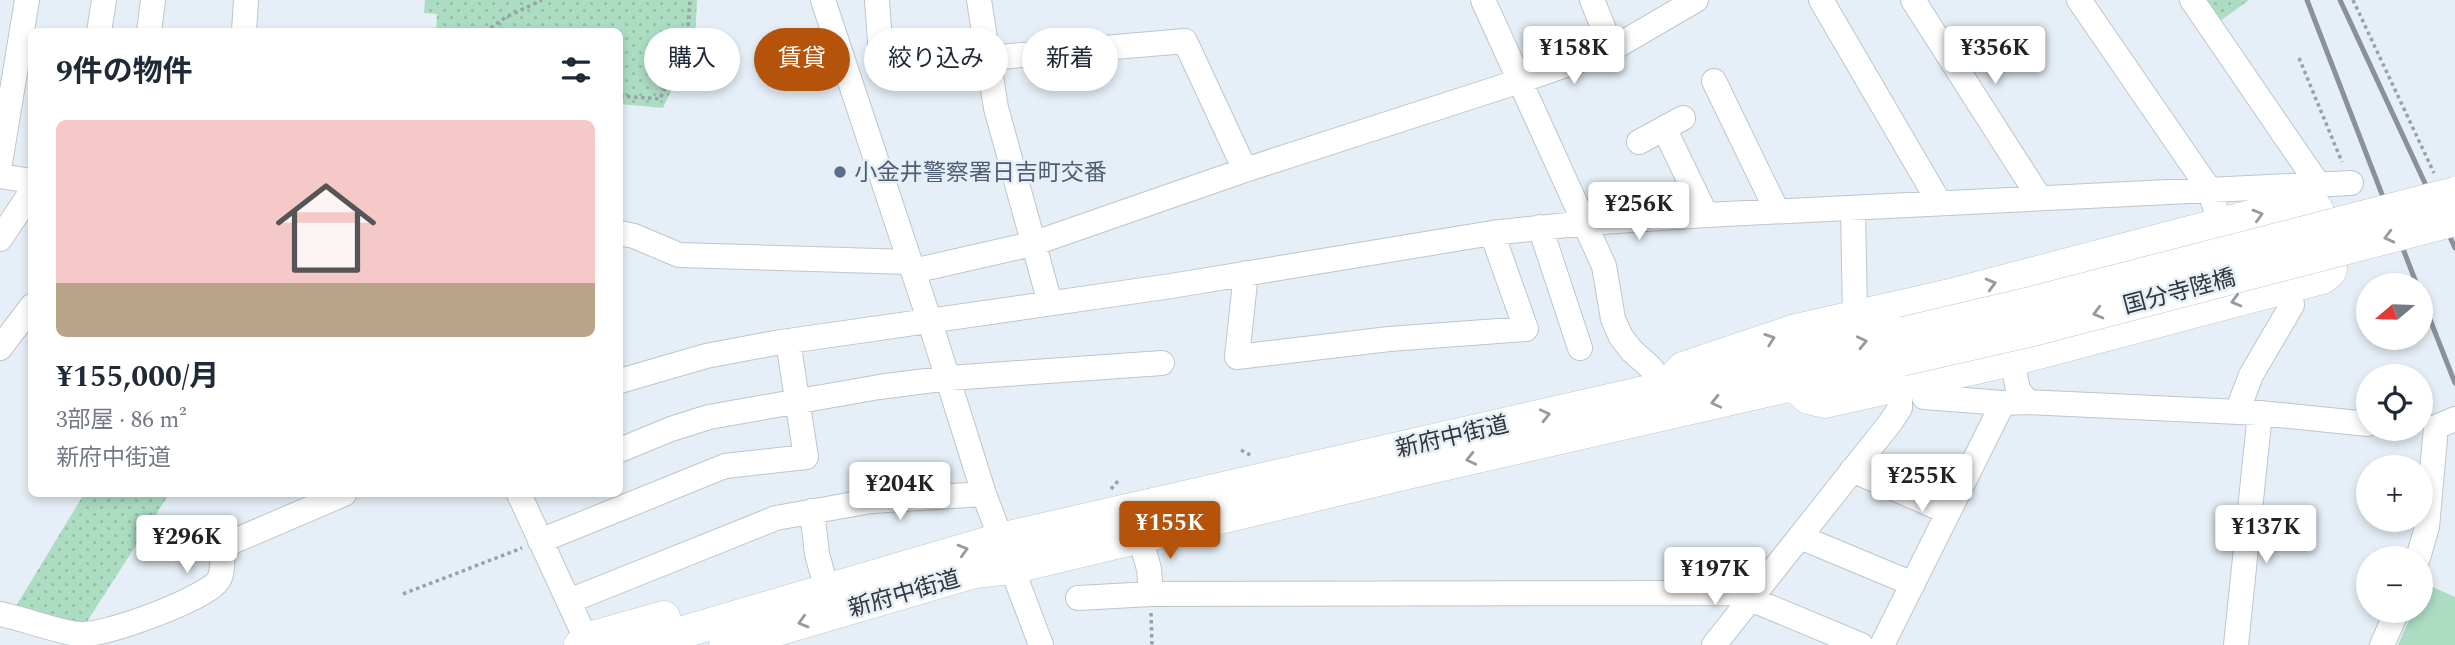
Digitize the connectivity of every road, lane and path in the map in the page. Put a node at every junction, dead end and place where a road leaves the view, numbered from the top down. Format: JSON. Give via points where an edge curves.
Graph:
{"nodes":[{"id":1,"x":27,"y":0,"type":"edge"},
{"id":2,"x":104,"y":0,"type":"edge"},
{"id":3,"x":153,"y":0,"type":"edge"},
{"id":4,"x":246,"y":0,"type":"edge"},
{"id":5,"x":542,"y":0,"type":"edge"},
{"id":6,"x":690,"y":0,"type":"edge"},
{"id":7,"x":822,"y":0,"type":"edge"},
{"id":8,"x":877,"y":0,"type":"edge"},
{"id":9,"x":979,"y":0,"type":"edge"},
{"id":10,"x":1483,"y":0,"type":"edge"},
{"id":11,"x":1592,"y":0,"type":"edge"},
{"id":12,"x":1696,"y":0,"type":"edge"},
{"id":13,"x":1821,"y":0,"type":"edge"},
{"id":14,"x":1913,"y":0,"type":"edge"},
{"id":15,"x":2079,"y":0,"type":"edge"},
{"id":16,"x":2192,"y":0,"type":"edge"},
{"id":17,"x":2353,"y":0,"type":"edge"},
{"id":18,"x":100,"y":28,"type":"edge"},
{"id":19,"x":150,"y":28,"type":"edge"},
{"id":20,"x":244,"y":28,"type":"edge"},
{"id":21,"x":491,"y":28,"type":"edge"},
{"id":22,"x":879,"y":28,"type":"edge"},
{"id":23,"x":983,"y":28,"type":"edge"},
{"id":24,"x":1612,"y":49,"type":"junction"},
{"id":25,"x":1008,"y":56,"type":"edge"},
{"id":26,"x":2299,"y":58,"type":"dead end"},
{"id":27,"x":1520,"y":81,"type":"junction"},
{"id":28,"x":1714,"y":81,"type":"dead end"},
{"id":29,"x":993,"y":91,"type":"edge"},
{"id":30,"x":623,"y":96,"type":"edge"},
{"id":31,"x":1639,"y":142,"type":"dead end"},
{"id":32,"x":0,"y":163,"type":"edge"},
{"id":33,"x":1245,"y":170,"type":"junction"},
{"id":34,"x":0,"y":176,"type":"edge"},
{"id":35,"x":28,"y":180,"type":"edge"},
{"id":36,"x":2351,"y":183,"type":"joint"},
{"id":37,"x":2318,"y":184,"type":"junction"},
{"id":38,"x":2446,"y":186,"type":"edge"},
{"id":39,"x":2209,"y":189,"type":"junction"},
{"id":40,"x":28,"y":197,"type":"edge"},
{"id":41,"x":2039,"y":197,"type":"junction"},
{"id":42,"x":1940,"y":202,"type":"junction"},
{"id":43,"x":1853,"y":209,"type":"junction"},
{"id":44,"x":1777,"y":211,"type":"junction"},
{"id":45,"x":1706,"y":215,"type":"junction"},
{"id":46,"x":2455,"y":220,"type":"edge"},
{"id":47,"x":1586,"y":223,"type":"junction"},
{"id":48,"x":2221,"y":225,"type":"junction"},
{"id":49,"x":1540,"y":228,"type":"junction"},
{"id":50,"x":1492,"y":233,"type":"junction"},
{"id":51,"x":623,"y":234,"type":"edge"},
{"id":52,"x":0,"y":239,"type":"edge"},
{"id":53,"x":1032,"y":244,"type":"junction"},
{"id":54,"x":912,"y":266,"type":"junction"},
{"id":55,"x":1246,"y":272,"type":"junction"},
{"id":56,"x":2289,"y":287,"type":"junction"},
{"id":57,"x":1050,"y":303,"type":"junction"},
{"id":58,"x":28,"y":311,"type":"edge"},
{"id":59,"x":1855,"y":316,"type":"junction"},
{"id":60,"x":930,"y":322,"type":"junction"},
{"id":61,"x":788,"y":341,"type":"junction"},
{"id":62,"x":0,"y":348,"type":"edge"},
{"id":63,"x":1580,"y":348,"type":"dead end"},
{"id":64,"x":2012,"y":360,"type":"junction"},
{"id":65,"x":1162,"y":363,"type":"dead end"},
{"id":66,"x":1907,"y":369,"type":"junction"},
{"id":67,"x":949,"y":378,"type":"junction"},
{"id":68,"x":623,"y":380,"type":"edge"},
{"id":69,"x":1666,"y":387,"type":"junction"},
{"id":70,"x":797,"y":401,"type":"junction"},
{"id":71,"x":2028,"y":402,"type":"junction"},
{"id":72,"x":2003,"y":403,"type":"junction"},
{"id":73,"x":2248,"y":413,"type":"junction"},
{"id":74,"x":2356,"y":423,"type":"edge"},
{"id":75,"x":2440,"y":424,"type":"edge"},
{"id":76,"x":623,"y":449,"type":"edge"},
{"id":77,"x":1852,"y":470,"type":"junction"},
{"id":78,"x":1412,"y":472,"type":"junction"},
{"id":79,"x":984,"y":494,"type":"junction"},
{"id":80,"x":337,"y":497,"type":"edge"},
{"id":81,"x":520,"y":497,"type":"edge"},
{"id":82,"x":812,"y":511,"type":"junction"},
{"id":83,"x":1948,"y":512,"type":"junction"},
{"id":84,"x":1140,"y":537,"type":"junction"},
{"id":85,"x":1800,"y":537,"type":"junction"},
{"id":86,"x":540,"y":541,"type":"junction"},
{"id":87,"x":2421,"y":546,"type":"edge"},
{"id":88,"x":1006,"y":553,"type":"junction"},
{"id":89,"x":917,"y":563,"type":"junction"},
{"id":90,"x":822,"y":572,"type":"junction"},
{"id":91,"x":1913,"y":584,"type":"junction"},
{"id":92,"x":403,"y":594,"type":"dead end"},
{"id":93,"x":1151,"y":594,"type":"junction"},
{"id":94,"x":1078,"y":598,"type":"dead end"},
{"id":95,"x":1752,"y":598,"type":"junction"},
{"id":96,"x":569,"y":601,"type":"junction"},
{"id":97,"x":0,"y":614,"type":"edge"},
{"id":98,"x":2392,"y":623,"type":"edge"},
{"id":99,"x":87,"y":639,"type":"edge"},
{"id":100,"x":583,"y":642,"type":"edge"},
{"id":101,"x":639,"y":645,"type":"edge"},
{"id":102,"x":725,"y":645,"type":"edge"},
{"id":103,"x":1041,"y":645,"type":"edge"},
{"id":104,"x":1153,"y":645,"type":"edge"},
{"id":105,"x":1714,"y":645,"type":"edge"},
{"id":106,"x":1861,"y":645,"type":"edge"},
{"id":107,"x":1882,"y":645,"type":"edge"},
{"id":108,"x":2236,"y":645,"type":"edge"},
{"id":109,"x":2382,"y":645,"type":"edge"}],
"edges":[{"from":1,"to":32,"type":"street"},
{"from":2,"to":18,"type":"street"},
{"from":3,"to":19,"type":"street"},
{"from":4,"to":20,"type":"street"},
{"from":5,"to":21,"type":"path"},
{"from":6,"to":30,"type":"path","via":[[687,39],[660,99]]},
{"from":7,"to":54,"type":"street"},
{"from":8,"to":22,"type":"street"},
{"from":9,"to":23,"type":"street"},
{"from":10,"to":27,"type":"street"},
{"from":11,"to":24,"type":"street"},
{"from":12,"to":24,"type":"street"},
{"from":13,"to":42,"type":"street"},
{"from":14,"to":41,"type":"street"},
{"from":15,"to":39,"type":"street"},
{"from":16,"to":37,"type":"street"},
{"from":17,"to":38,"type":"path"},
{"from":24,"to":27,"type":"street"},
{"from":25,"to":33,"type":"street","via":[[1185,41]]},
{"from":26,"to":36,"type":"path"},
{"from":27,"to":33,"type":"street"},
{"from":27,"to":47,"type":"street"},
{"from":28,"to":44,"type":"street"},
{"from":29,"to":53,"type":"street"},
{"from":31,"to":45,"type":"street","via":[[1673,123]]},
{"from":33,"to":53,"type":"street"},
{"from":34,"to":35,"type":"street"},
{"from":36,"to":37,"type":"street"},
{"from":37,"to":39,"type":"street"},
{"from":38,"to":66,"type":"main road","name":"国分寺陸橋","bridge":true,"via":[[2043,300]]},
{"from":39,"to":41,"type":"street"},
{"from":39,"to":48,"type":"street"},
{"from":40,"to":52,"type":"street"},
{"from":41,"to":42,"type":"street"},
{"from":42,"to":43,"type":"street"},
{"from":43,"to":44,"type":"street"},
{"from":43,"to":59,"type":"street"},
{"from":44,"to":45,"type":"street"},
{"from":45,"to":47,"type":"street"},
{"from":46,"to":66,"type":"main road","name":"国分寺陸橋","one_way":true,"bridge":true,"via":[[2033,330]]},
{"from":47,"to":49,"type":"street"},
{"from":47,"to":69,"type":"street","via":[[1605,266],[1613,319],[1621,337]]},
{"from":48,"to":56,"type":"main road","one_way":true,"via":[[2304,202],[2317,209],[2331,269],[2322,278]]},
{"from":59,"to":48,"type":"main road","one_way":true},
{"from":49,"to":50,"type":"street"},
{"from":49,"to":63,"type":"street"},
{"from":50,"to":55,"type":"street"},
{"from":50,"to":55,"type":"street","via":[[1526,329],[1237,357]]},
{"from":51,"to":54,"type":"street","via":[[679,255]]},
{"from":53,"to":54,"type":"street"},
{"from":53,"to":57,"type":"street"},
{"from":54,"to":60,"type":"street"},
{"from":55,"to":57,"type":"street"},
{"from":56,"to":64,"type":"main road","one_way":true},
{"from":56,"to":73,"type":"street","via":[[2292,305],[2250,375]]},
{"from":57,"to":60,"type":"street"},
{"from":58,"to":62,"type":"street"},
{"from":69,"to":59,"type":"main road","one_way":true,"via":[[1683,368],[1796,330]]},
{"from":60,"to":61,"type":"street"},
{"from":60,"to":67,"type":"street"},
{"from":61,"to":68,"type":"street","via":[[706,356]]},
{"from":61,"to":70,"type":"street"},
{"from":64,"to":66,"type":"main road"},
{"from":64,"to":71,"type":"street","via":[[2018,390]]},
{"from":65,"to":67,"type":"street"},
{"from":69,"to":66,"type":"main road","name":"新府中街道","one_way":true},
{"from":66,"to":72,"type":"street"},
{"from":66,"to":77,"type":"street","via":[[1900,408]]},
{"from":66,"to":78,"type":"main road","name":"新府中街道","one_way":true,"via":[[1793,384]]},
{"from":67,"to":70,"type":"street"},
{"from":67,"to":79,"type":"street"},
{"from":88,"to":69,"type":"main road","name":"新府中街道","one_way":true,"via":[[1122,511]]},
{"from":70,"to":76,"type":"street","via":[[709,417]]},
{"from":70,"to":86,"type":"street","via":[[806,457],[725,466]]},
{"from":71,"to":72,"type":"street"},
{"from":71,"to":73,"type":"street"},
{"from":72,"to":83,"type":"street"},
{"from":73,"to":74,"type":"street"},
{"from":73,"to":108,"type":"street"},
{"from":75,"to":87,"type":"street"},
{"from":77,"to":83,"type":"street"},
{"from":77,"to":85,"type":"street"},
{"from":78,"to":84,"type":"main road","name":"新府中街道"},
{"from":78,"to":88,"type":"main road","name":"新府中街道","via":[[1272,489],[1026,546],[1012,544]]},
{"from":79,"to":82,"type":"street","via":[[871,501]]},
{"from":79,"to":88,"type":"street"},
{"from":80,"to":99,"type":"street","via":[[232,542],[223,553],[222,574],[201,593]]},
{"from":81,"to":86,"type":"street"},
{"from":82,"to":90,"type":"street"},
{"from":82,"to":96,"type":"street","via":[[776,518]]},
{"from":83,"to":91,"type":"street"},
{"from":84,"to":88,"type":"main road","name":"新府中街道"},
{"from":84,"to":93,"type":"street"},
{"from":85,"to":91,"type":"street"},
{"from":85,"to":95,"type":"street"},
{"from":86,"to":92,"type":"path"},
{"from":86,"to":96,"type":"street"},
{"from":89,"to":88,"type":"main road","name":"新府中街道","one_way":true},
{"from":88,"to":102,"type":"main road","name":"新府中街道","one_way":true,"via":[[962,576]]},
{"from":88,"to":103,"type":"street"},
{"from":89,"to":90,"type":"main road","via":[[895,551]]},
{"from":89,"to":101,"type":"main road","name":"新府中街道"},
{"from":90,"to":100,"type":"main road"},
{"from":91,"to":107,"type":"street"},
{"from":93,"to":94,"type":"street"},
{"from":93,"to":95,"type":"street","via":[[1736,593]]},
{"from":93,"to":104,"type":"path"},
{"from":95,"to":105,"type":"street"},
{"from":95,"to":106,"type":"street"},
{"from":96,"to":100,"type":"street"},
{"from":97,"to":99,"type":"street"},
{"from":98,"to":109,"type":"street"}]}
